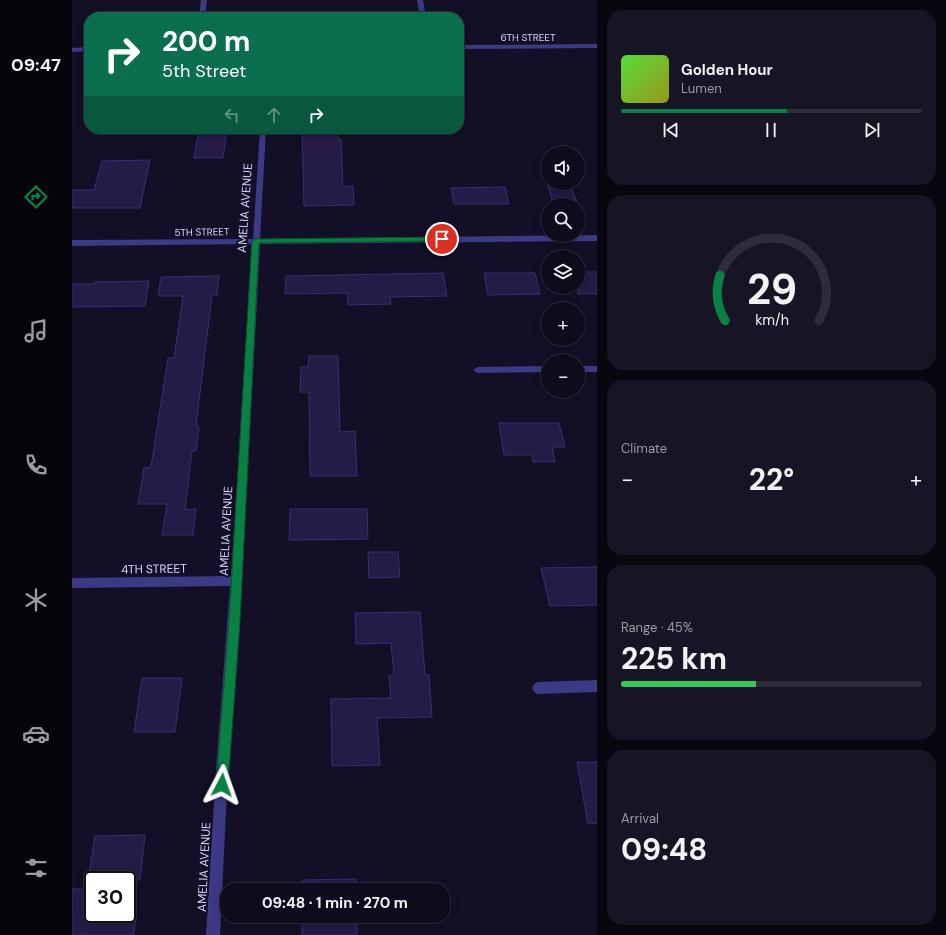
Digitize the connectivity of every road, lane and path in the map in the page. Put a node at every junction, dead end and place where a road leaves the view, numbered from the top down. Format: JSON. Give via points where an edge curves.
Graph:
{"nodes":[{"id":1,"x":204,"y":0,"type":"edge"},
{"id":2,"x":420,"y":0,"type":"edge"},
{"id":3,"x":203,"y":12,"type":"edge"},
{"id":4,"x":423,"y":12,"type":"edge"},
{"id":5,"x":597,"y":46,"type":"edge"},
{"id":6,"x":464,"y":47,"type":"edge"},
{"id":7,"x":72,"y":50,"type":"edge"},
{"id":8,"x":84,"y":50,"type":"edge"},
{"id":9,"x":263,"y":134,"type":"edge"},
{"id":10,"x":597,"y":238,"type":"edge"},
{"id":11,"x":256,"y":241,"type":"junction"},
{"id":12,"x":72,"y":243,"type":"edge"},
{"id":13,"x":541,"y":369,"type":"edge"},
{"id":14,"x":585,"y":369,"type":"edge"},
{"id":15,"x":597,"y":369,"type":"edge"},
{"id":16,"x":478,"y":370,"type":"dead end"},
{"id":17,"x":236,"y":581,"type":"junction"},
{"id":18,"x":72,"y":583,"type":"edge"},
{"id":19,"x":597,"y":686,"type":"edge"},
{"id":20,"x":538,"y":688,"type":"dead end"},
{"id":21,"x":213,"y":935,"type":"edge"}],
"edges":[{"from":1,"to":3,"type":"street"},
{"from":2,"to":4,"type":"street"},
{"from":5,"to":6,"type":"street","name":"6TH STREET"},
{"from":7,"to":8,"type":"street"},
{"from":9,"to":11,"type":"street","name":"AMELIA AVENUE"},
{"from":10,"to":11,"type":"street","name":"5TH STREET"},
{"from":11,"to":12,"type":"street","name":"5TH STREET"},
{"from":11,"to":17,"type":"street","name":"AMELIA AVENUE"},
{"from":13,"to":16,"type":"street"},
{"from":14,"to":15,"type":"street"},
{"from":17,"to":18,"type":"street","name":"4TH STREET"},
{"from":17,"to":21,"type":"street","name":"AMELIA AVENUE"},
{"from":19,"to":20,"type":"street"}]}
